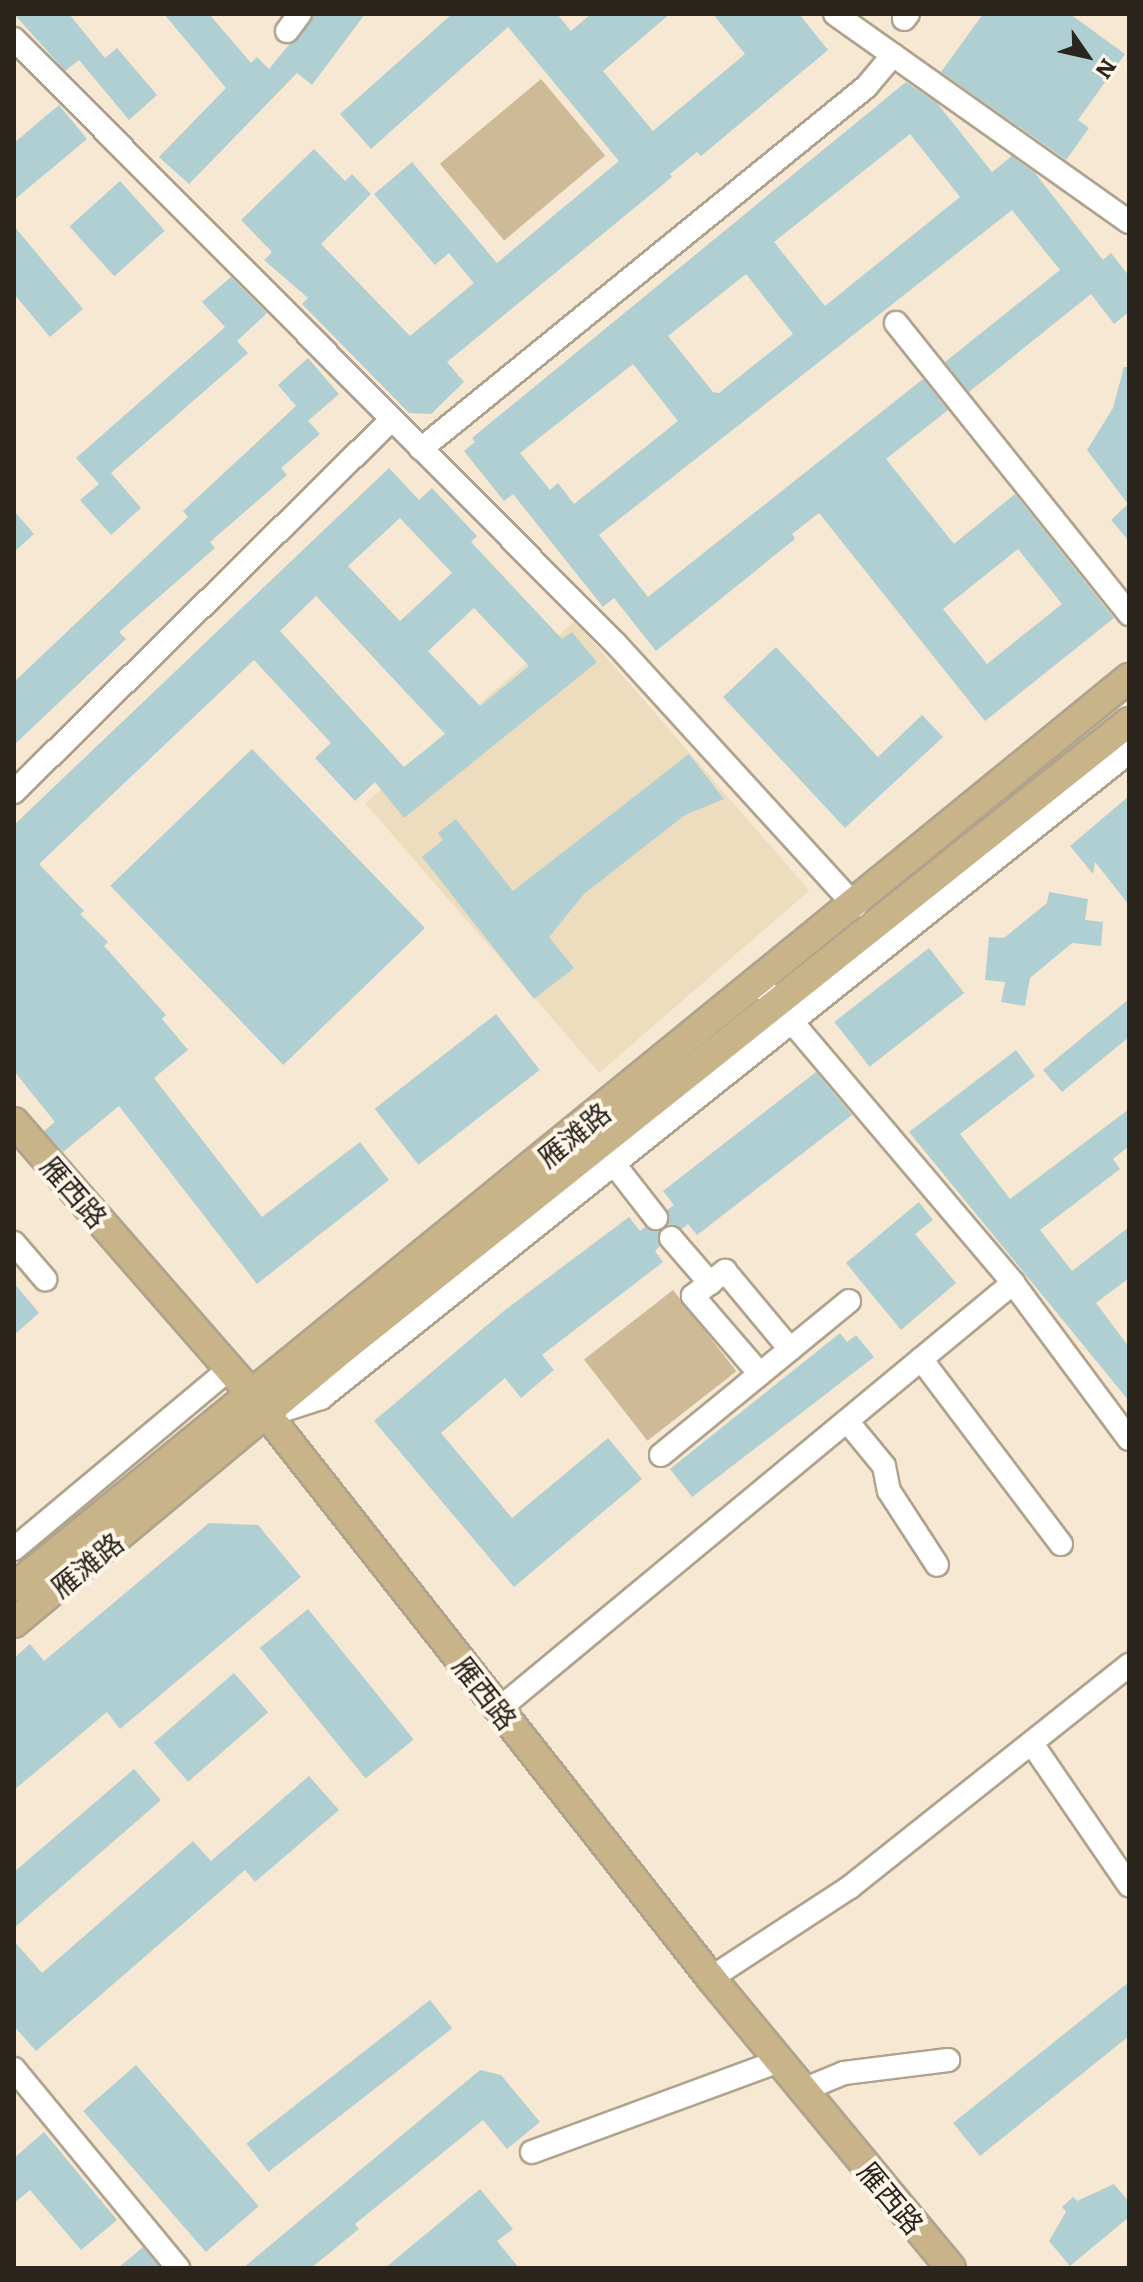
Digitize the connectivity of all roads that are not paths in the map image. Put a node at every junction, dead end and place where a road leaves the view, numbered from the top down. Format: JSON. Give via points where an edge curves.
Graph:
{"nodes":[{"id":1,"x":835,"y":14,"type":"edge"},
{"id":2,"x":14,"y":39,"type":"edge"},
{"id":3,"x":893,"y":55,"type":"junction"},
{"id":4,"x":1129,"y":222,"type":"edge"},
{"id":5,"x":896,"y":323,"type":"dead end"},
{"id":6,"x":392,"y":419,"type":"junction"},
{"id":7,"x":421,"y":449,"type":"junction"},
{"id":8,"x":1129,"y":614,"type":"edge"},
{"id":9,"x":1129,"y":678,"type":"edge"},
{"id":10,"x":1129,"y":722,"type":"edge"},
{"id":11,"x":1129,"y":752,"type":"edge"},
{"id":12,"x":14,"y":792,"type":"edge"},
{"id":13,"x":855,"y":906,"type":"junction"},
{"id":14,"x":774,"y":1003,"type":"junction"},
{"id":15,"x":14,"y":1122,"type":"edge"},
{"id":16,"x":599,"y":1145,"type":"junction"},
{"id":17,"x":656,"y":1218,"type":"dead end"},
{"id":18,"x":671,"y":1238,"type":"dead end"},
{"id":19,"x":14,"y":1243,"type":"edge"},
{"id":20,"x":45,"y":1279,"type":"dead end"},
{"id":21,"x":710,"y":1283,"type":"junction"},
{"id":22,"x":1013,"y":1283,"type":"junction"},
{"id":23,"x":849,"y":1301,"type":"dead end"},
{"id":24,"x":790,"y":1349,"type":"junction"},
{"id":25,"x":921,"y":1359,"type":"junction"},
{"id":26,"x":229,"y":1369,"type":"junction"},
{"id":27,"x":760,"y":1374,"type":"junction"},
{"id":28,"x":250,"y":1393,"type":"junction"},
{"id":29,"x":268,"y":1415,"type":"junction"},
{"id":30,"x":847,"y":1421,"type":"junction"},
{"id":31,"x":1129,"y":1439,"type":"edge"},
{"id":32,"x":661,"y":1455,"type":"dead end"},
{"id":33,"x":1061,"y":1544,"type":"dead end"},
{"id":34,"x":14,"y":1549,"type":"edge"},
{"id":35,"x":937,"y":1565,"type":"dead end"},
{"id":36,"x":14,"y":1587,"type":"edge"},
{"id":37,"x":14,"y":1623,"type":"edge"},
{"id":38,"x":1129,"y":1665,"type":"edge"},
{"id":39,"x":499,"y":1709,"type":"junction"},
{"id":40,"x":1033,"y":1745,"type":"junction"},
{"id":41,"x":1129,"y":1885,"type":"edge"},
{"id":42,"x":711,"y":1978,"type":"junction"},
{"id":43,"x":948,"y":2060,"type":"dead end"},
{"id":44,"x":779,"y":2061,"type":"junction"},
{"id":45,"x":14,"y":2069,"type":"edge"},
{"id":46,"x":803,"y":2090,"type":"junction"},
{"id":47,"x":532,"y":2152,"type":"dead end"},
{"id":48,"x":178,"y":2268,"type":"edge"},
{"id":49,"x":951,"y":2268,"type":"edge"}],
"edges":[{"from":1,"to":3,"type":"street"},
{"from":2,"to":6,"type":"street"},
{"from":3,"to":4,"type":"street"},
{"from":3,"to":7,"type":"street","via":[[866,87]]},
{"from":5,"to":8,"type":"street"},
{"from":6,"to":7,"type":"street"},
{"from":6,"to":12,"type":"street"},
{"from":7,"to":13,"type":"street","via":[[616,644]]},
{"from":9,"to":13,"type":"main road","name":"雁滩路"},
{"from":10,"to":14,"type":"main road","name":"雁滩路"},
{"from":11,"to":14,"type":"street"},
{"from":13,"to":14,"type":"main road","name":"雁滩路"},
{"from":14,"to":16,"type":"main road","name":"雁滩路"},
{"from":14,"to":16,"type":"street"},
{"from":14,"to":22,"type":"street"},
{"from":15,"to":26,"type":"main road","name":"雁西路"},
{"from":16,"to":17,"type":"street"},
{"from":16,"to":28,"type":"main road","name":"雁滩路"},
{"from":16,"to":29,"type":"main road","name":"雁滩路"},
{"from":18,"to":21,"type":"street"},
{"from":19,"to":20,"type":"street"},
{"from":21,"to":24,"type":"street","via":[[725,1271]]},
{"from":21,"to":27,"type":"street","via":[[693,1296]]},
{"from":22,"to":25,"type":"street"},
{"from":22,"to":31,"type":"street"},
{"from":23,"to":24,"type":"street"},
{"from":24,"to":27,"type":"street"},
{"from":25,"to":30,"type":"street"},
{"from":25,"to":33,"type":"street"},
{"from":26,"to":28,"type":"main road","name":"雁西路"},
{"from":26,"to":34,"type":"street","name":"雁滩路","via":[[46,1508]]},
{"from":27,"to":32,"type":"street"},
{"from":28,"to":29,"type":"main road","name":"雁西路"},
{"from":28,"to":36,"type":"main road","name":"雁滩路"},
{"from":29,"to":37,"type":"main road","name":"雁滩路"},
{"from":29,"to":39,"type":"main road","name":"雁西路"},
{"from":30,"to":35,"type":"street","via":[[884,1466],[889,1491]]},
{"from":30,"to":39,"type":"street"},
{"from":38,"to":40,"type":"street"},
{"from":39,"to":42,"type":"main road","name":"雁西路"},
{"from":40,"to":41,"type":"street"},
{"from":40,"to":42,"type":"street","via":[[850,1887]]},
{"from":42,"to":44,"type":"main road","name":"雁西路"},
{"from":43,"to":46,"type":"street","via":[[844,2073]]},
{"from":44,"to":46,"type":"main road","name":"雁西路"},
{"from":44,"to":47,"type":"street"},
{"from":45,"to":48,"type":"street"},
{"from":46,"to":49,"type":"main road","name":"雁西路"}]}
